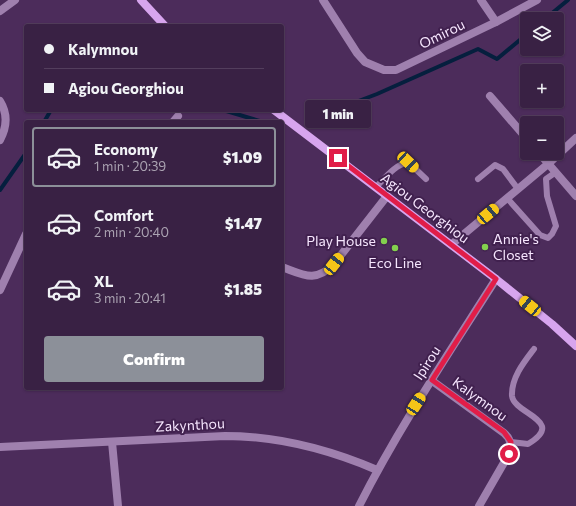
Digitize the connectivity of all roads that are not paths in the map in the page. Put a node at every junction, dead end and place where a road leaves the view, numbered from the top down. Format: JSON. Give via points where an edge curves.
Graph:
{"nodes":[{"id":1,"x":141,"y":0,"type":"edge"},
{"id":2,"x":323,"y":0,"type":"edge"},
{"id":3,"x":481,"y":0,"type":"edge"},
{"id":4,"x":537,"y":0,"type":"edge"},
{"id":5,"x":12,"y":1,"type":"edge"},
{"id":6,"x":0,"y":10,"type":"edge"},
{"id":7,"x":496,"y":22,"type":"junction"},
{"id":8,"x":163,"y":24,"type":"edge"},
{"id":9,"x":490,"y":96,"type":"dead end"},
{"id":10,"x":0,"y":101,"type":"edge"},
{"id":11,"x":277,"y":112,"type":"edge"},
{"id":12,"x":520,"y":131,"type":"edge"},
{"id":13,"x":576,"y":138,"type":"edge"},
{"id":14,"x":0,"y":140,"type":"edge"},
{"id":15,"x":545,"y":160,"type":"edge"},
{"id":16,"x":548,"y":164,"type":"junction"},
{"id":17,"x":556,"y":172,"type":"junction"},
{"id":18,"x":426,"y":179,"type":"dead end"},
{"id":19,"x":478,"y":179,"type":"dead end"},
{"id":20,"x":376,"y":187,"type":"junction"},
{"id":21,"x":518,"y":189,"type":"junction"},
{"id":22,"x":387,"y":196,"type":"junction"},
{"id":23,"x":576,"y":196,"type":"edge"},
{"id":24,"x":507,"y":198,"type":"junction"},
{"id":25,"x":24,"y":238,"type":"edge"},
{"id":26,"x":452,"y":244,"type":"junction"},
{"id":27,"x":284,"y":268,"type":"edge"},
{"id":28,"x":496,"y":279,"type":"junction"},
{"id":29,"x":0,"y":290,"type":"edge"},
{"id":30,"x":576,"y":346,"type":"edge"},
{"id":31,"x":534,"y":349,"type":"dead end"},
{"id":32,"x":432,"y":380,"type":"junction"},
{"id":33,"x":112,"y":442,"type":"junction"},
{"id":34,"x":511,"y":442,"type":"junction"},
{"id":35,"x":0,"y":447,"type":"edge"},
{"id":36,"x":377,"y":470,"type":"junction"},
{"id":37,"x":118,"y":506,"type":"edge"},
{"id":38,"x":359,"y":506,"type":"edge"},
{"id":39,"x":479,"y":506,"type":"edge"}],
"edges":[{"from":1,"to":8,"type":"main road"},
{"from":2,"to":7,"type":"street","name":"Omirou","via":[[357,54],[365,62],[384,70],[396,70],[406,66]]},
{"from":3,"to":7,"type":"street"},
{"from":4,"to":7,"type":"street","name":"Omirou"},
{"from":5,"to":6,"type":"street"},
{"from":9,"to":12,"type":"street"},
{"from":10,"to":14,"type":"street","via":[[6,117]]},
{"from":11,"to":20,"type":"main road","name":"Agiou Georghiou"},
{"from":13,"to":16,"type":"street"},
{"from":15,"to":16,"type":"street"},
{"from":16,"to":17,"type":"street"},
{"from":16,"to":21,"type":"street"},
{"from":17,"to":23,"type":"street"},
{"from":17,"to":24,"type":"lane","via":[[546,180],[547,196],[556,226],[548,238],[540,235]]},
{"from":18,"to":20,"type":"lane","via":[[408,162],[394,169]]},
{"from":19,"to":21,"type":"lane","via":[[495,165],[504,169]]},
{"from":20,"to":22,"type":"main road","name":"Agiou Georghiou"},
{"from":21,"to":24,"type":"street"},
{"from":22,"to":26,"type":"main road","name":"Agiou Georghiou"},
{"from":22,"to":27,"type":"street","via":[[334,264],[324,273],[312,276]]},
{"from":24,"to":26,"type":"street"},
{"from":25,"to":29,"type":"street"},
{"from":26,"to":28,"type":"main road","name":"Agiou Georghiou"},
{"from":28,"to":30,"type":"main road","name":"Agiou Georghiou"},
{"from":28,"to":32,"type":"street","name":"Ipirou"},
{"from":31,"to":34,"type":"lane","via":[[520,368],[512,396],[515,403],[533,416],[542,428],[540,435],[528,444]]},
{"from":32,"to":34,"type":"street","name":"Kalymnou","via":[[504,432]]},
{"from":32,"to":36,"type":"street","name":"Ipirou"},
{"from":33,"to":35,"type":"street","name":"Zakynthou"},
{"from":33,"to":36,"type":"street","name":"Zakynthou","via":[[225,436],[267,438],[329,451]]},
{"from":33,"to":37,"type":"street"},
{"from":34,"to":39,"type":"street","name":"Kalymnou","via":[[509,454]]},
{"from":36,"to":38,"type":"street","name":"Ipirou"}]}
